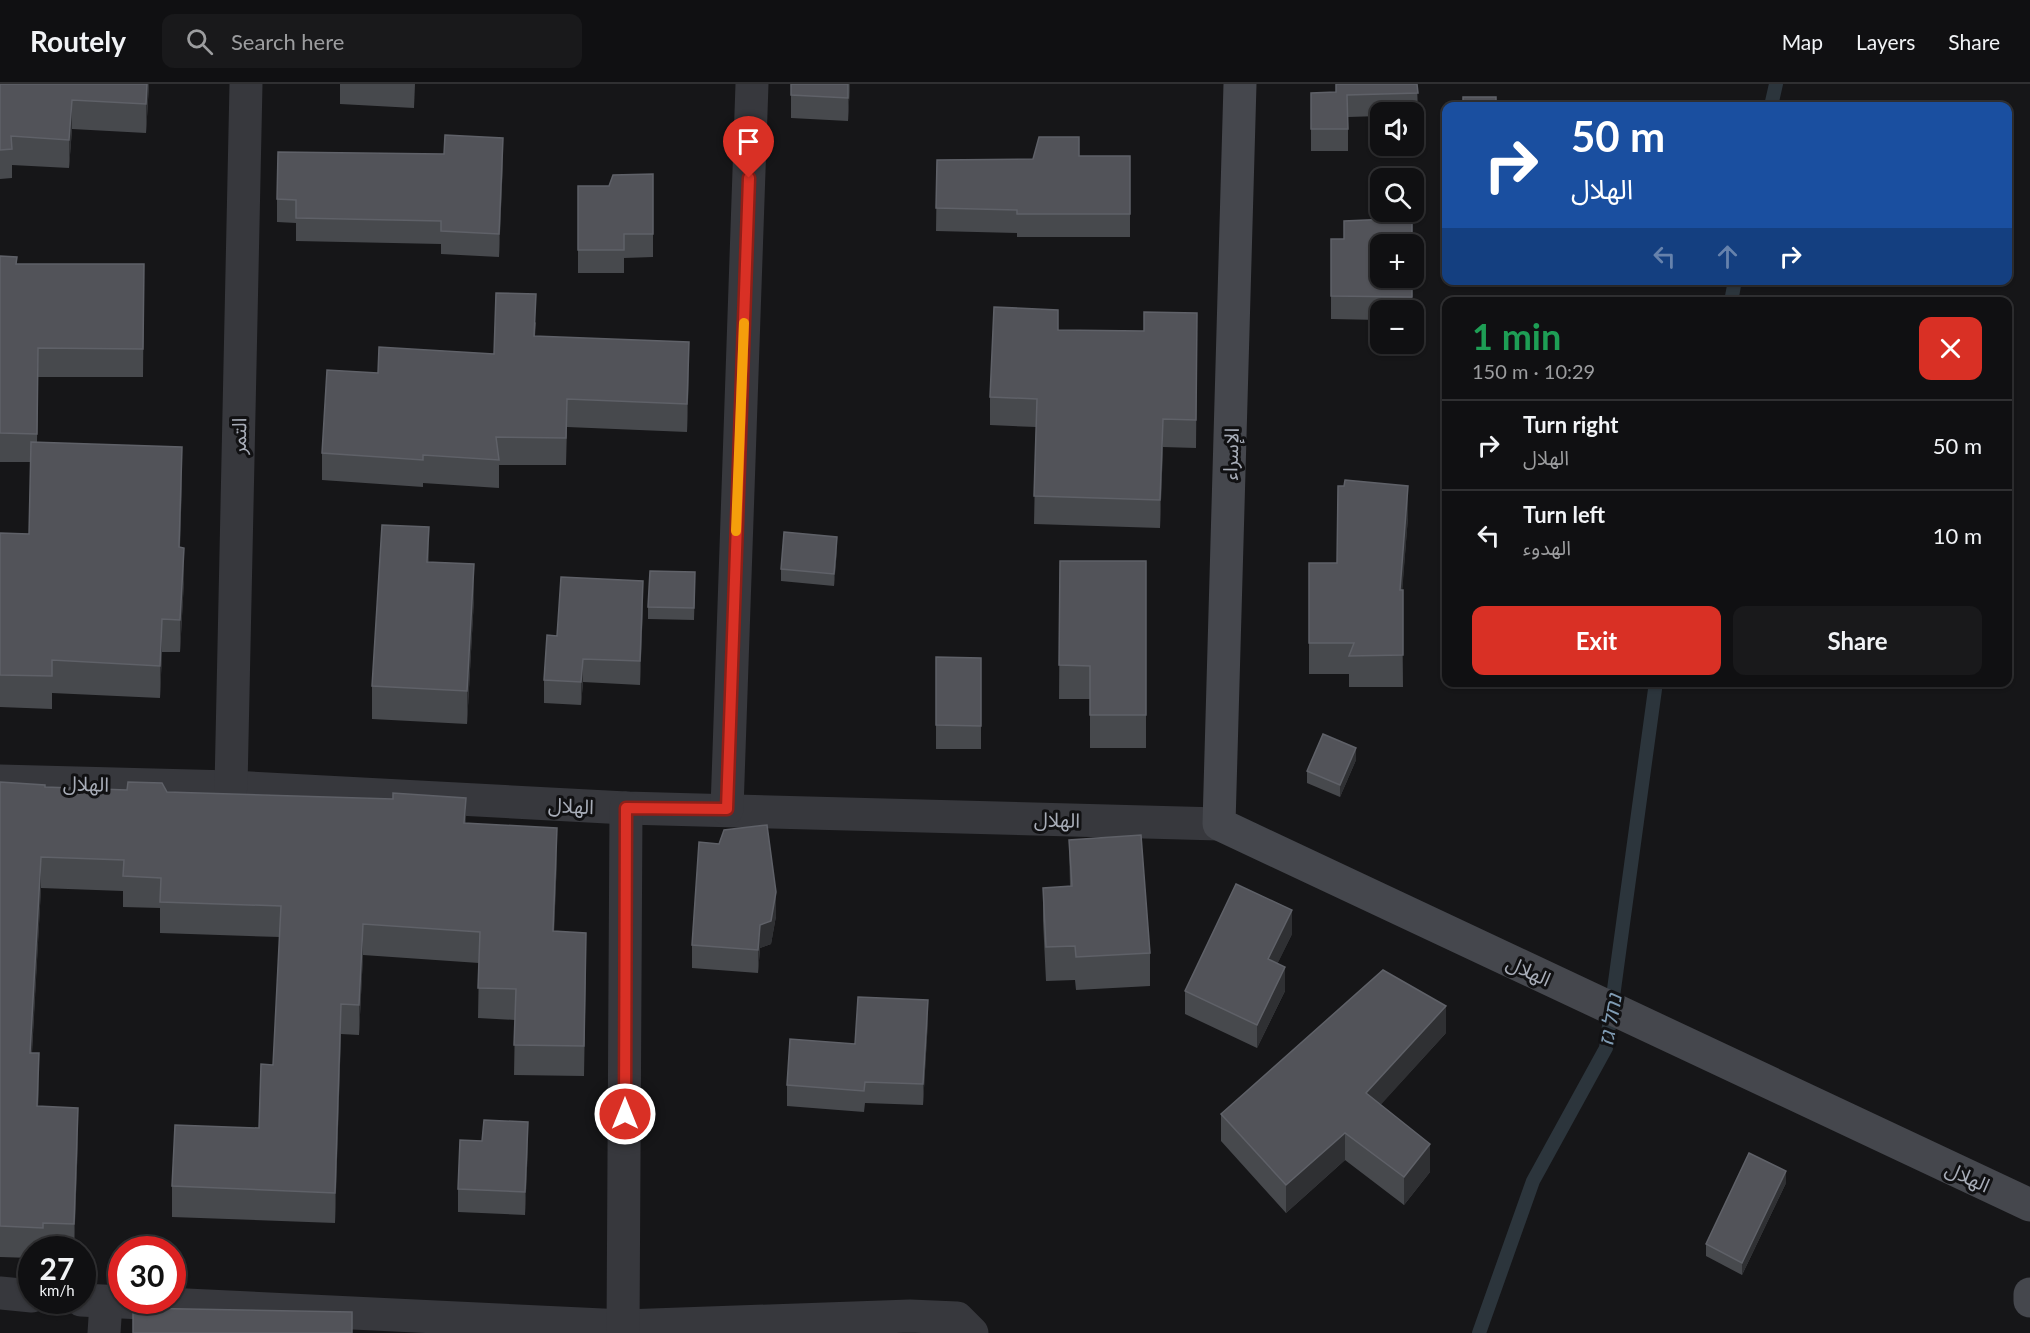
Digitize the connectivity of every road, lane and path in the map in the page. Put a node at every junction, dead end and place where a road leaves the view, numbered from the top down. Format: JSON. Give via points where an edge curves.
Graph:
{"nodes":[{"id":1,"x":246,"y":84,"type":"edge"},
{"id":2,"x":752,"y":84,"type":"edge"},
{"id":3,"x":1240,"y":84,"type":"edge"},
{"id":4,"x":0,"y":781,"type":"edge"},
{"id":5,"x":231,"y":787,"type":"junction"},
{"id":6,"x":626,"y":808,"type":"junction"},
{"id":7,"x":727,"y":809,"type":"junction"},
{"id":8,"x":1219,"y":824,"type":"junction"},
{"id":9,"x":2030,"y":1205,"type":"edge"},
{"id":10,"x":0,"y":1293,"type":"edge"},
{"id":11,"x":2030,"y":1294,"type":"edge"},
{"id":12,"x":18,"y":1295,"type":"edge"},
{"id":13,"x":2030,"y":1301,"type":"edge"},
{"id":14,"x":97,"y":1312,"type":"edge"},
{"id":15,"x":623,"y":1330,"type":"edge"},
{"id":16,"x":972,"y":1333,"type":"edge"}],
"edges":[{"from":1,"to":5,"type":"street","name":"التمر"},
{"from":2,"to":7,"type":"street"},
{"from":3,"to":8,"type":"street","name":"الإسراء"},
{"from":4,"to":5,"type":"street","name":"الهلال"},
{"from":5,"to":6,"type":"street","name":"الهلال"},
{"from":6,"to":7,"type":"street","name":"الهلال"},
{"from":6,"to":15,"type":"street"},
{"from":7,"to":8,"type":"street","name":"الهلال"},
{"from":8,"to":9,"type":"street","name":"الهلال"},
{"from":10,"to":12,"type":"street"},
{"from":11,"to":13,"type":"street"},
{"from":14,"to":15,"type":"street"},
{"from":15,"to":16,"type":"street","via":[[910,1316],[957,1318]]}]}
